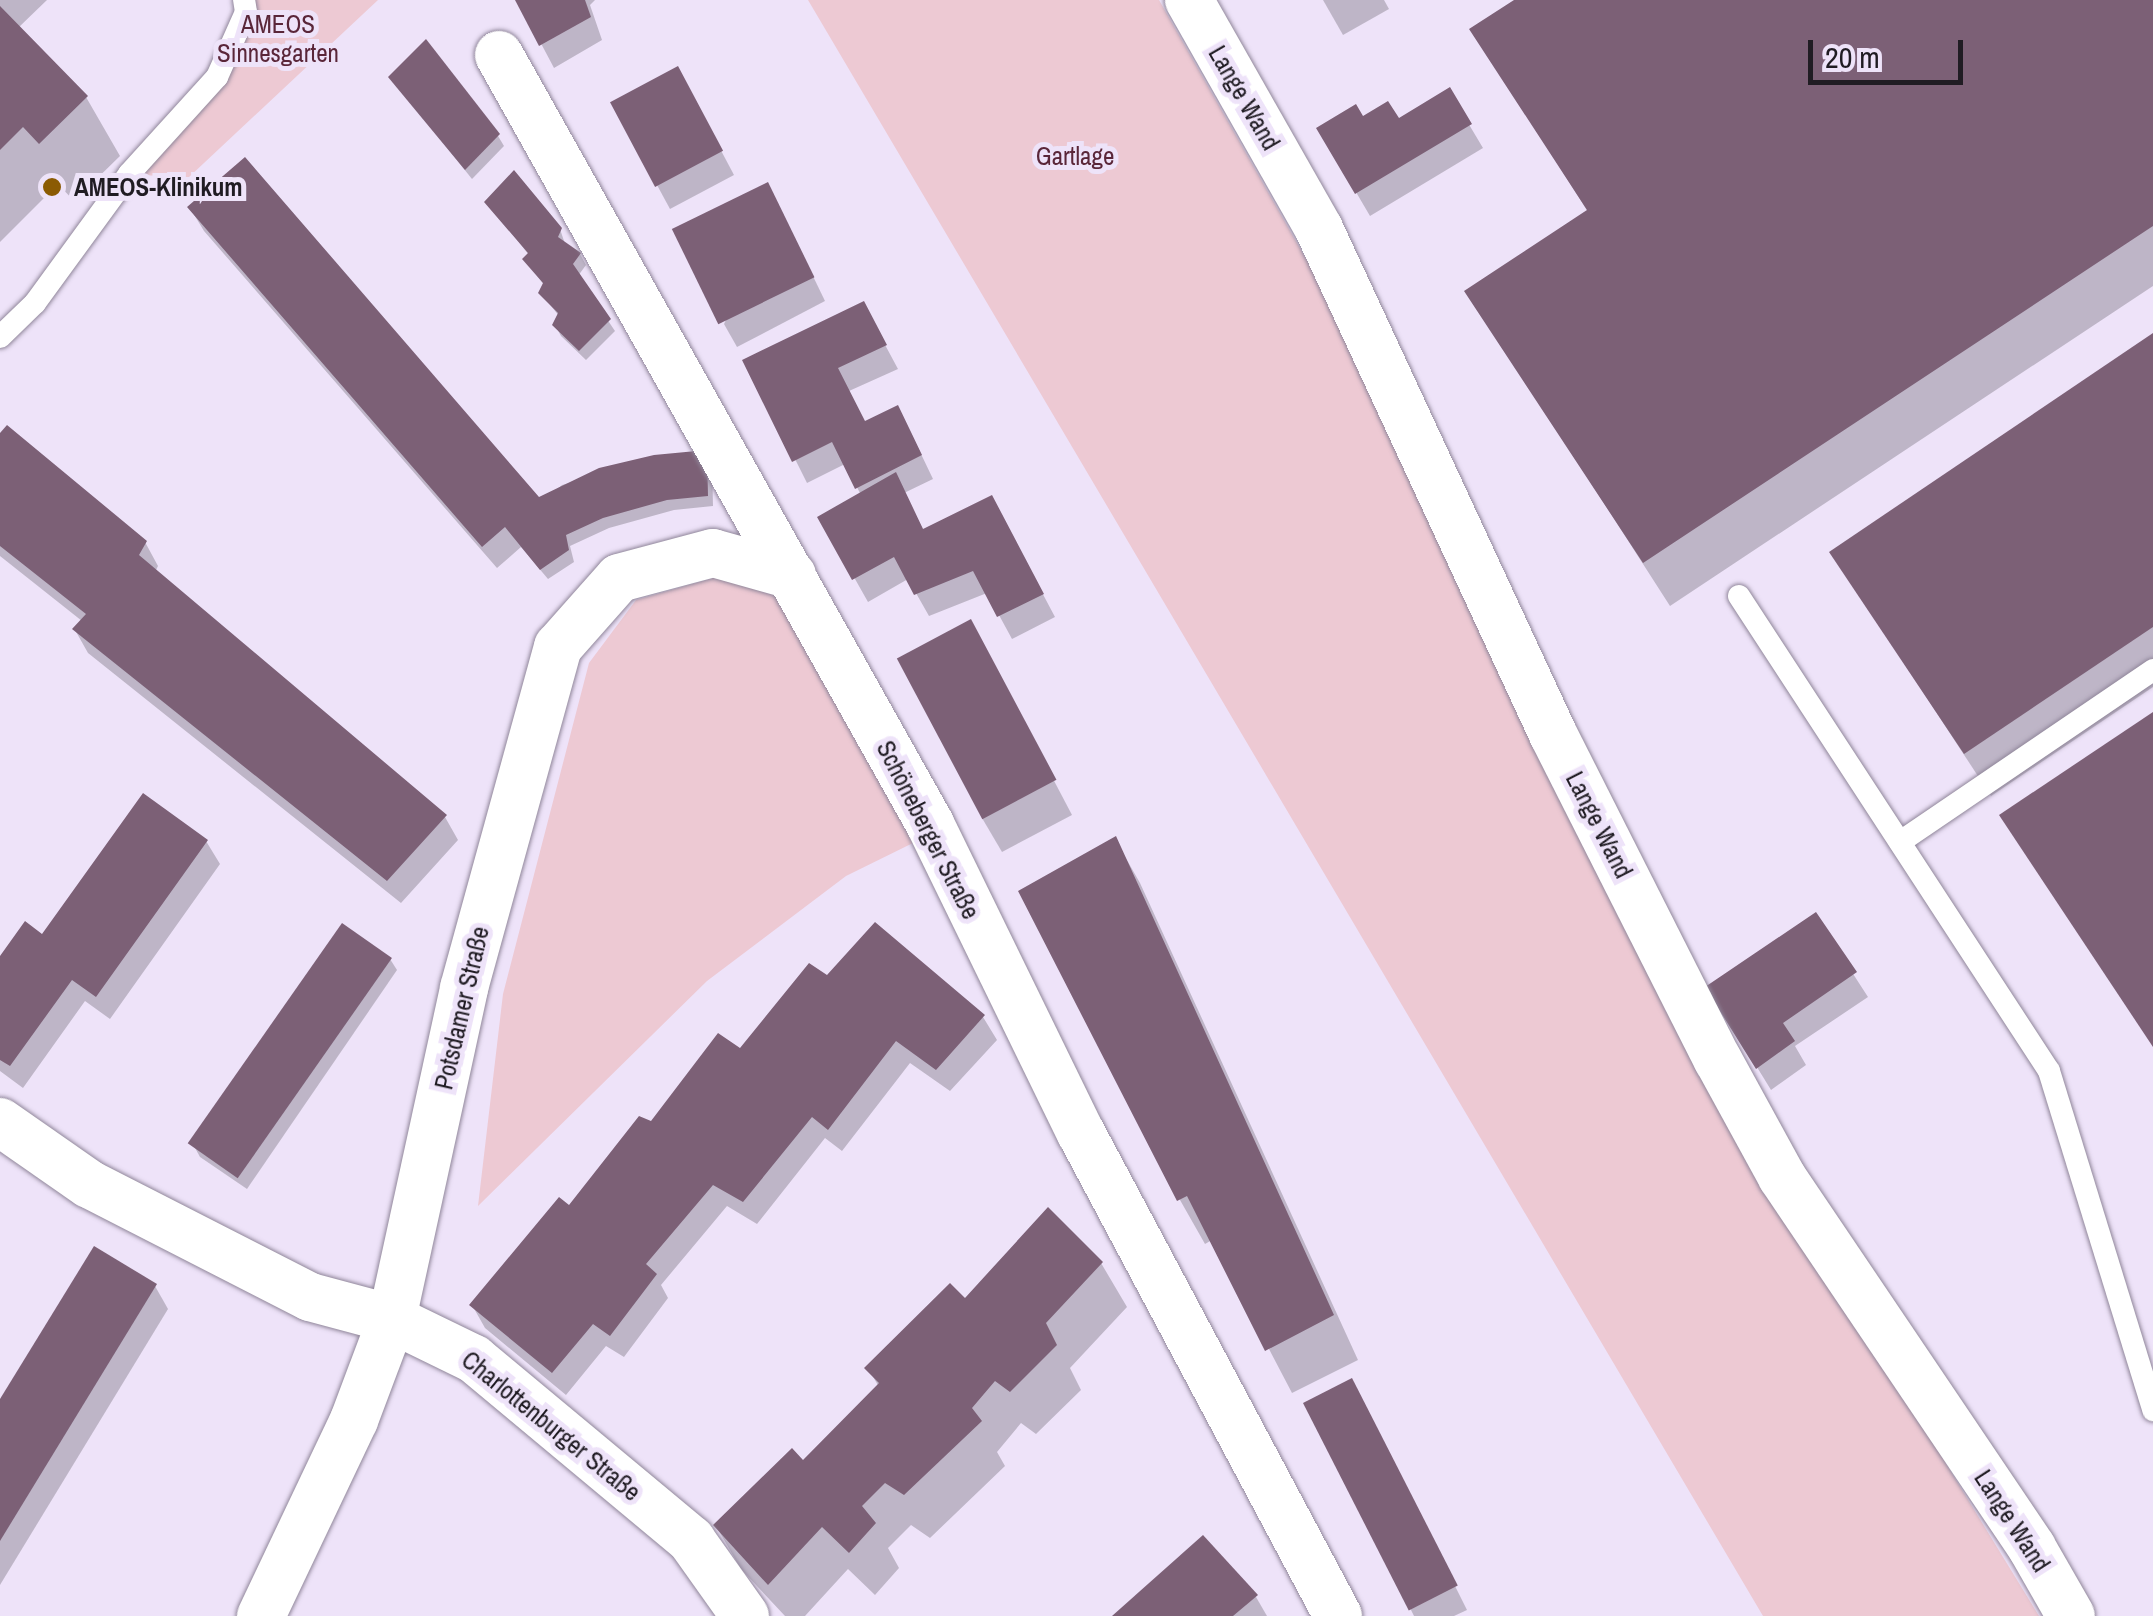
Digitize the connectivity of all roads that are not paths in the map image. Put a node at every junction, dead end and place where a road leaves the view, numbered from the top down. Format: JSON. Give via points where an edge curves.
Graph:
{"nodes":[{"id":1,"x":244,"y":0,"type":"edge"},
{"id":2,"x":1189,"y":0,"type":"edge"},
{"id":3,"x":499,"y":55,"type":"dead end"},
{"id":4,"x":0,"y":337,"type":"edge"},
{"id":5,"x":792,"y":575,"type":"junction"},
{"id":6,"x":1739,"y":596,"type":"dead end"},
{"id":7,"x":2153,"y":670,"type":"edge"},
{"id":8,"x":1900,"y":842,"type":"junction"},
{"id":9,"x":0,"y":1122,"type":"edge"},
{"id":10,"x":392,"y":1320,"type":"junction"},
{"id":11,"x":2153,"y":1410,"type":"edge"},
{"id":12,"x":261,"y":1616,"type":"edge"},
{"id":13,"x":744,"y":1616,"type":"edge"},
{"id":14,"x":1338,"y":1616,"type":"edge"},
{"id":15,"x":2071,"y":1616,"type":"edge"}],
"edges":[{"from":1,"to":4,"type":"lane","via":[[246,12],[217,77],[129,174],[36,303]]},
{"from":2,"to":15,"type":"street","name":"Lange Wand","via":[[1319,229],[1553,734],[1726,1075],[1782,1177]]},
{"from":3,"to":5,"type":"street","name":"Schöneberger Straße"},
{"from":5,"to":10,"type":"street","name":"Potsdamer Straße","via":[[713,553],[619,578],[558,647],[464,988]]},
{"from":5,"to":14,"type":"street","name":"Schöneberger Straße","via":[[930,824],[1081,1133]]},
{"from":6,"to":8,"type":"lane"},
{"from":7,"to":8,"type":"lane"},
{"from":8,"to":11,"type":"lane","via":[[2050,1070]]},
{"from":9,"to":10,"type":"street","name":"Charlottenburger Straße","via":[[89,1184],[310,1297]]},
{"from":10,"to":12,"type":"street","name":"Potsdamer Straße","via":[[354,1420]]},
{"from":10,"to":13,"type":"street","name":"Charlottenburger Straße","via":[[474,1359],[691,1540]]}]}
